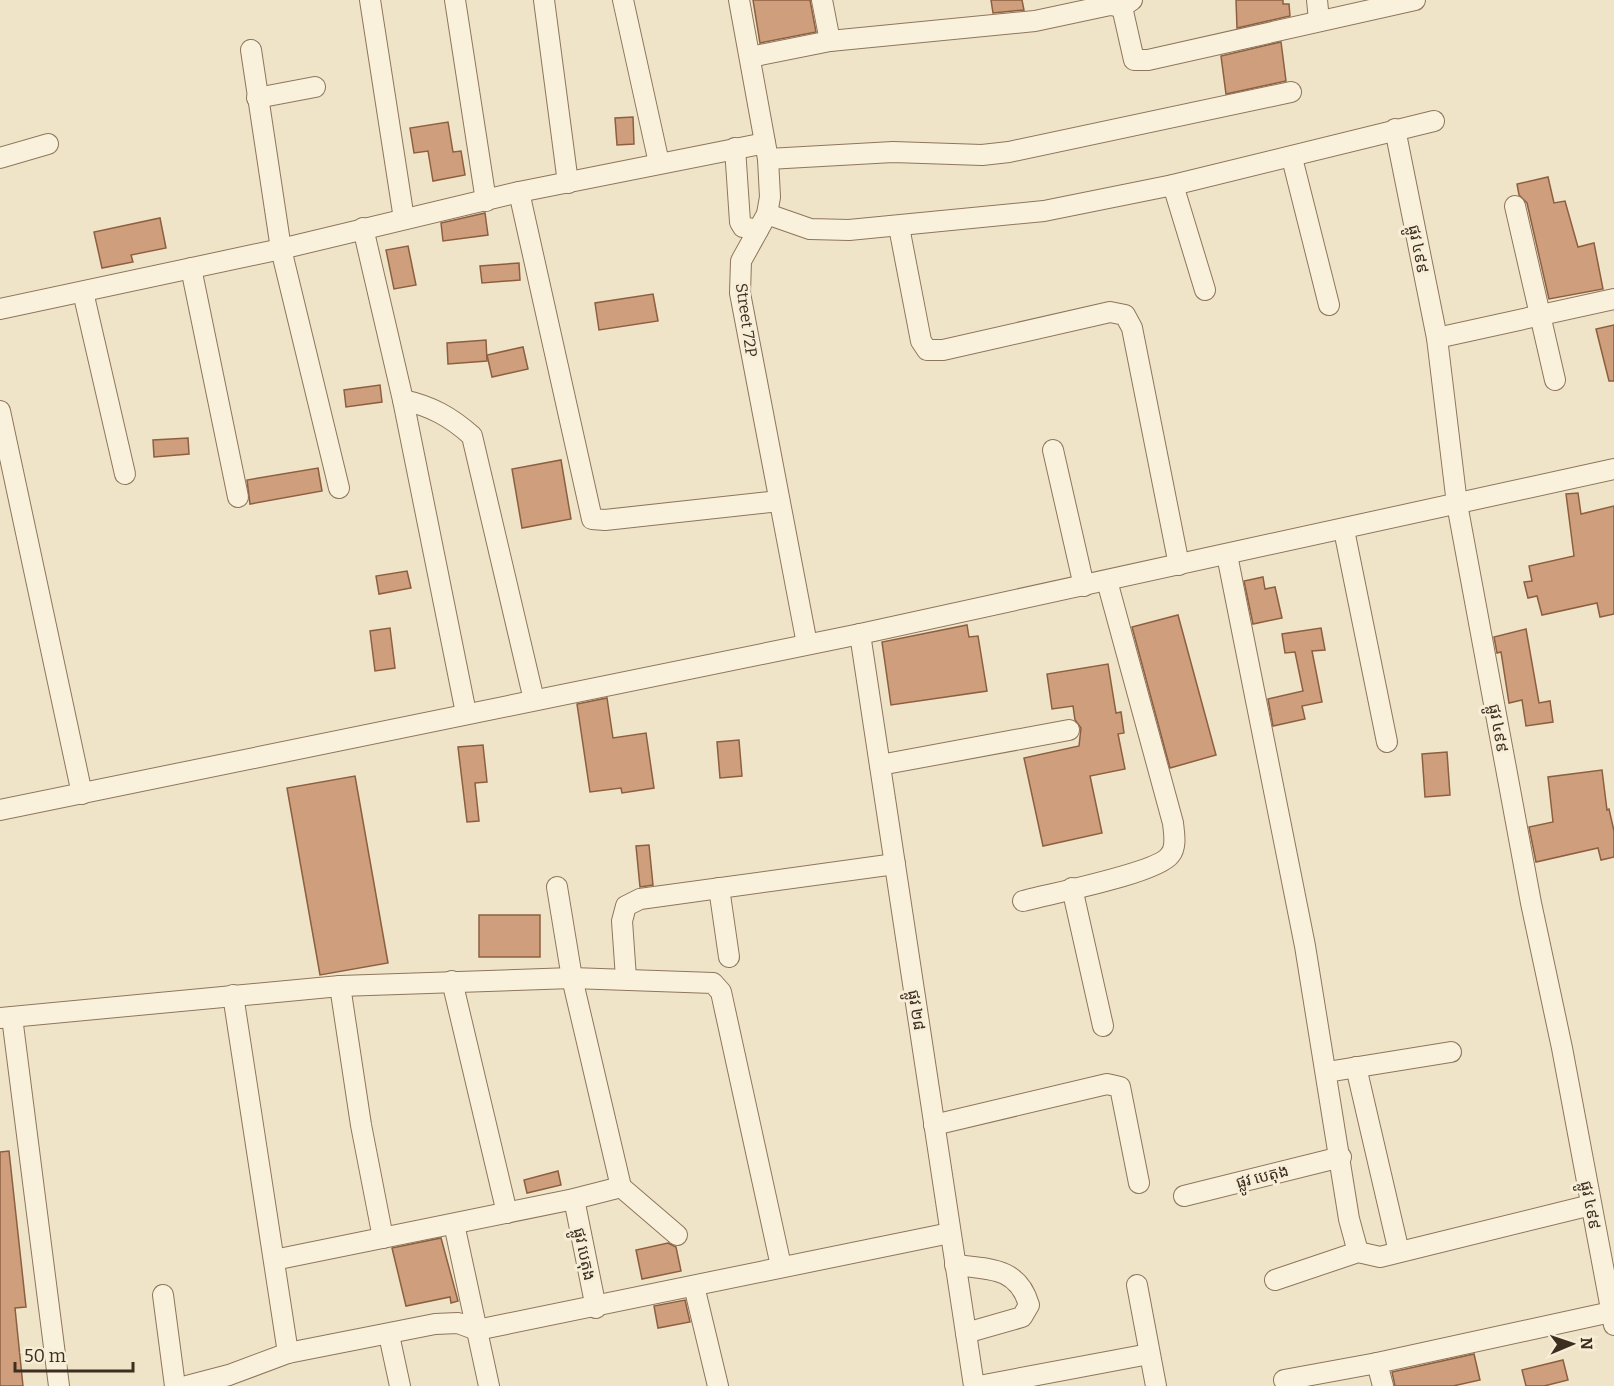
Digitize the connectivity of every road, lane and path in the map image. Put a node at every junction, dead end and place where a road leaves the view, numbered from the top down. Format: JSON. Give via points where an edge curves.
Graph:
{"nodes":[{"id":1,"x":370,"y":0,"type":"edge"},
{"id":2,"x":455,"y":0,"type":"edge"},
{"id":3,"x":544,"y":0,"type":"edge"},
{"id":4,"x":623,"y":0,"type":"edge"},
{"id":5,"x":739,"y":0,"type":"edge"},
{"id":6,"x":822,"y":0,"type":"edge"},
{"id":7,"x":1317,"y":0,"type":"edge"},
{"id":8,"x":1415,"y":0,"type":"edge"},
{"id":9,"x":1127,"y":3,"type":"edge"},
{"id":10,"x":1319,"y":20,"type":"junction"},
{"id":11,"x":830,"y":41,"type":"junction"},
{"id":12,"x":251,"y":50,"type":"dead end"},
{"id":13,"x":750,"y":57,"type":"junction"},
{"id":14,"x":315,"y":87,"type":"dead end"},
{"id":15,"x":1291,"y":92,"type":"dead end"},
{"id":16,"x":257,"y":98,"type":"junction"},
{"id":17,"x":1434,"y":121,"type":"dead end"},
{"id":18,"x":1395,"y":129,"type":"junction"},
{"id":19,"x":48,"y":144,"type":"dead end"},
{"id":20,"x":735,"y":148,"type":"junction"},
{"id":21,"x":767,"y":151,"type":"junction"},
{"id":22,"x":0,"y":158,"type":"edge"},
{"id":23,"x":1292,"y":158,"type":"junction"},
{"id":24,"x":659,"y":164,"type":"junction"},
{"id":25,"x":568,"y":183,"type":"junction"},
{"id":26,"x":1173,"y":186,"type":"junction"},
{"id":27,"x":519,"y":192,"type":"junction"},
{"id":28,"x":486,"y":201,"type":"junction"},
{"id":29,"x":1515,"y":206,"type":"dead end"},
{"id":30,"x":404,"y":219,"type":"junction"},
{"id":31,"x":763,"y":222,"type":"junction"},
{"id":32,"x":899,"y":227,"type":"junction"},
{"id":33,"x":363,"y":228,"type":"junction"},
{"id":34,"x":281,"y":249,"type":"junction"},
{"id":35,"x":191,"y":268,"type":"junction"},
{"id":36,"x":1205,"y":290,"type":"dead end"},
{"id":37,"x":83,"y":292,"type":"junction"},
{"id":38,"x":1614,"y":299,"type":"edge"},
{"id":39,"x":1329,"y":305,"type":"dead end"},
{"id":40,"x":0,"y":309,"type":"edge"},
{"id":41,"x":1540,"y":315,"type":"junction"},
{"id":42,"x":1437,"y":338,"type":"junction"},
{"id":43,"x":1555,"y":380,"type":"dead end"},
{"id":44,"x":403,"y":400,"type":"junction"},
{"id":45,"x":0,"y":411,"type":"edge"},
{"id":46,"x":1053,"y":450,"type":"dead end"},
{"id":47,"x":1614,"y":469,"type":"edge"},
{"id":48,"x":125,"y":474,"type":"dead end"},
{"id":49,"x":339,"y":488,"type":"dead end"},
{"id":50,"x":238,"y":497,"type":"dead end"},
{"id":51,"x":779,"y":501,"type":"junction"},
{"id":52,"x":1457,"y":504,"type":"junction"},
{"id":53,"x":1344,"y":530,"type":"junction"},
{"id":54,"x":1227,"y":555,"type":"junction"},
{"id":55,"x":1179,"y":565,"type":"junction"},
{"id":56,"x":1107,"y":581,"type":"junction"},
{"id":57,"x":1084,"y":586,"type":"junction"},
{"id":58,"x":860,"y":634,"type":"junction"},
{"id":59,"x":807,"y":644,"type":"junction"},
{"id":60,"x":534,"y":700,"type":"junction"},
{"id":61,"x":466,"y":713,"type":"junction"},
{"id":62,"x":1070,"y":730,"type":"dead end"},
{"id":63,"x":1388,"y":742,"type":"dead end"},
{"id":64,"x":880,"y":765,"type":"junction"},
{"id":65,"x":82,"y":794,"type":"junction"},
{"id":66,"x":0,"y":810,"type":"edge"},
{"id":67,"x":895,"y":864,"type":"junction"},
{"id":68,"x":557,"y":887,"type":"dead end"},
{"id":69,"x":719,"y":888,"type":"junction"},
{"id":70,"x":1072,"y":888,"type":"junction"},
{"id":71,"x":1023,"y":901,"type":"dead end"},
{"id":72,"x":729,"y":957,"type":"dead end"},
{"id":73,"x":572,"y":978,"type":"junction"},
{"id":74,"x":626,"y":978,"type":"junction"},
{"id":75,"x":452,"y":981,"type":"junction"},
{"id":76,"x":340,"y":986,"type":"junction"},
{"id":77,"x":233,"y":995,"type":"junction"},
{"id":78,"x":6,"y":1017,"type":"edge"},
{"id":79,"x":1102,"y":1026,"type":"dead end"},
{"id":80,"x":1451,"y":1052,"type":"dead end"},
{"id":81,"x":1356,"y":1067,"type":"junction"},
{"id":82,"x":1327,"y":1072,"type":"junction"},
{"id":83,"x":934,"y":1125,"type":"junction"},
{"id":84,"x":1341,"y":1157,"type":"junction"},
{"id":85,"x":1139,"y":1183,"type":"dead end"},
{"id":86,"x":621,"y":1187,"type":"junction"},
{"id":87,"x":1184,"y":1196,"type":"dead end"},
{"id":88,"x":574,"y":1199,"type":"junction"},
{"id":89,"x":1591,"y":1205,"type":"junction"},
{"id":90,"x":507,"y":1213,"type":"junction"},
{"id":91,"x":454,"y":1224,"type":"junction"},
{"id":92,"x":950,"y":1233,"type":"junction"},
{"id":93,"x":677,"y":1235,"type":"dead end"},
{"id":94,"x":383,"y":1238,"type":"junction"},
{"id":95,"x":1358,"y":1252,"type":"junction"},
{"id":96,"x":1399,"y":1252,"type":"junction"},
{"id":97,"x":274,"y":1260,"type":"junction"},
{"id":98,"x":955,"y":1264,"type":"junction"},
{"id":99,"x":780,"y":1266,"type":"junction"},
{"id":100,"x":1275,"y":1280,"type":"dead end"},
{"id":101,"x":1137,"y":1285,"type":"dead end"},
{"id":102,"x":694,"y":1286,"type":"junction"},
{"id":103,"x":163,"y":1295,"type":"dead end"},
{"id":104,"x":596,"y":1308,"type":"junction"},
{"id":105,"x":1613,"y":1318,"type":"edge"},
{"id":106,"x":477,"y":1330,"type":"junction"},
{"id":107,"x":966,"y":1333,"type":"junction"},
{"id":108,"x":389,"y":1335,"type":"junction"},
{"id":109,"x":288,"y":1353,"type":"junction"},
{"id":110,"x":1149,"y":1354,"type":"junction"},
{"id":111,"x":1377,"y":1363,"type":"junction"},
{"id":112,"x":1284,"y":1380,"type":"dead end"},
{"id":113,"x":230,"y":1381,"type":"edge"},
{"id":114,"x":59,"y":1386,"type":"edge"},
{"id":115,"x":175,"y":1386,"type":"edge"},
{"id":116,"x":187,"y":1386,"type":"edge"},
{"id":117,"x":400,"y":1386,"type":"edge"},
{"id":118,"x":489,"y":1386,"type":"edge"},
{"id":119,"x":718,"y":1386,"type":"edge"},
{"id":120,"x":974,"y":1386,"type":"edge"},
{"id":121,"x":979,"y":1386,"type":"edge"},
{"id":122,"x":1156,"y":1386,"type":"edge"},
{"id":123,"x":1383,"y":1386,"type":"edge"}],
"edges":[{"from":1,"to":30,"type":"street"},
{"from":2,"to":28,"type":"street"},
{"from":3,"to":25,"type":"street"},
{"from":4,"to":24,"type":"street"},
{"from":5,"to":13,"type":"street","name":"Street 72P"},
{"from":6,"to":11,"type":"street"},
{"from":7,"to":10,"type":"street"},
{"from":8,"to":10,"type":"street"},
{"from":9,"to":10,"type":"street","via":[[1134,60]]},
{"from":9,"to":11,"type":"street","via":[[1035,21]]},
{"from":11,"to":13,"type":"street"},
{"from":12,"to":16,"type":"street"},
{"from":13,"to":21,"type":"street","name":"Street 72P"},
{"from":14,"to":16,"type":"street"},
{"from":15,"to":21,"type":"street","via":[[1010,152],[982,155]]},
{"from":16,"to":34,"type":"street"},
{"from":17,"to":18,"type":"street"},
{"from":18,"to":23,"type":"street"},
{"from":18,"to":42,"type":"street","name":"ផ្លូវ ៤៩៩"},
{"from":19,"to":22,"type":"street"},
{"from":20,"to":21,"type":"street"},
{"from":20,"to":24,"type":"street"},
{"from":20,"to":31,"type":"street","via":[[740,222],[743,227]]},
{"from":21,"to":31,"type":"street","name":"Street 72P","via":[[770,197]]},
{"from":23,"to":26,"type":"street"},
{"from":23,"to":39,"type":"street"},
{"from":24,"to":25,"type":"street"},
{"from":25,"to":27,"type":"street"},
{"from":26,"to":32,"type":"street","via":[[1044,211]]},
{"from":26,"to":36,"type":"street"},
{"from":27,"to":28,"type":"street"},
{"from":27,"to":51,"type":"street","via":[[592,519]]},
{"from":28,"to":30,"type":"street"},
{"from":29,"to":41,"type":"street"},
{"from":30,"to":33,"type":"street"},
{"from":31,"to":32,"type":"street","via":[[810,229]]},
{"from":31,"to":51,"type":"street","name":"Street 72P","via":[[741,261],[740,293]]},
{"from":32,"to":55,"type":"street","via":[[921,341],[927,350],[943,350],[1110,312],[1125,315],[1131,327]]},
{"from":33,"to":34,"type":"street"},
{"from":33,"to":44,"type":"street"},
{"from":34,"to":35,"type":"street"},
{"from":34,"to":49,"type":"street"},
{"from":35,"to":37,"type":"street"},
{"from":35,"to":50,"type":"street"},
{"from":37,"to":40,"type":"street"},
{"from":37,"to":48,"type":"street"},
{"from":38,"to":41,"type":"street"},
{"from":41,"to":42,"type":"street"},
{"from":41,"to":43,"type":"street"},
{"from":42,"to":52,"type":"street","name":"ផ្លូវ ៤៩៩"},
{"from":44,"to":60,"type":"street","via":[[442,413],[472,436]]},
{"from":44,"to":61,"type":"street"},
{"from":45,"to":65,"type":"street"},
{"from":46,"to":57,"type":"street"},
{"from":47,"to":52,"type":"street"},
{"from":51,"to":59,"type":"street","name":"Street 72P"},
{"from":52,"to":53,"type":"street"},
{"from":52,"to":89,"type":"street","name":"ផ្លូវ ៤៩៩"},
{"from":53,"to":54,"type":"street"},
{"from":53,"to":63,"type":"street"},
{"from":54,"to":55,"type":"street"},
{"from":54,"to":82,"type":"street"},
{"from":55,"to":56,"type":"street"},
{"from":56,"to":57,"type":"street"},
{"from":56,"to":70,"type":"street","via":[[1173,823],[1174,847],[1160,863]]},
{"from":57,"to":58,"type":"street"},
{"from":58,"to":59,"type":"street"},
{"from":58,"to":64,"type":"street","name":"ផ្លូវ ២៨"},
{"from":59,"to":60,"type":"street"},
{"from":60,"to":61,"type":"street"},
{"from":61,"to":65,"type":"street"},
{"from":62,"to":64,"type":"street"},
{"from":64,"to":67,"type":"street","name":"ផ្លូវ ២៨"},
{"from":65,"to":66,"type":"street"},
{"from":67,"to":69,"type":"street"},
{"from":67,"to":83,"type":"street","name":"ផ្លូវ ២៨"},
{"from":68,"to":73,"type":"street"},
{"from":69,"to":72,"type":"street"},
{"from":69,"to":74,"type":"street","via":[[639,899],[626,906],[622,921]]},
{"from":70,"to":71,"type":"street"},
{"from":70,"to":79,"type":"street"},
{"from":73,"to":74,"type":"street"},
{"from":73,"to":75,"type":"street"},
{"from":73,"to":86,"type":"street"},
{"from":74,"to":99,"type":"street","via":[[713,982],[721,992]]},
{"from":75,"to":76,"type":"street"},
{"from":75,"to":90,"type":"street"},
{"from":76,"to":77,"type":"street"},
{"from":76,"to":94,"type":"street"},
{"from":77,"to":78,"type":"street"},
{"from":77,"to":97,"type":"street"},
{"from":78,"to":114,"type":"street"},
{"from":80,"to":81,"type":"street"},
{"from":81,"to":82,"type":"street"},
{"from":81,"to":96,"type":"street"},
{"from":82,"to":84,"type":"street"},
{"from":83,"to":85,"type":"street","via":[[1116,1085],[1120,1087]]},
{"from":83,"to":92,"type":"street","name":"ផ្លូវ ២៨"},
{"from":84,"to":87,"type":"street","name":"ផ្លូវ បេតុង"},
{"from":84,"to":95,"type":"street","via":[[1349,1219]]},
{"from":86,"to":88,"type":"street"},
{"from":86,"to":93,"type":"street"},
{"from":88,"to":90,"type":"street"},
{"from":88,"to":104,"type":"street","name":"ផ្លូវ បេតុង"},
{"from":89,"to":96,"type":"street"},
{"from":89,"to":105,"type":"street","name":"ផ្លូវ ៤៩៩"},
{"from":90,"to":91,"type":"street"},
{"from":91,"to":94,"type":"street"},
{"from":91,"to":106,"type":"street"},
{"from":92,"to":98,"type":"street","name":"ផ្លូវ ២៨"},
{"from":92,"to":99,"type":"street"},
{"from":94,"to":97,"type":"street"},
{"from":95,"to":96,"type":"street","via":[[1380,1257]]},
{"from":95,"to":100,"type":"street"},
{"from":97,"to":109,"type":"street"},
{"from":98,"to":107,"type":"street","name":"ផ្លូវ ២៨"},
{"from":98,"to":107,"type":"street","via":[[1003,1272],[1024,1288],[1029,1305],[1022,1317]]},
{"from":99,"to":102,"type":"street"},
{"from":101,"to":110,"type":"street"},
{"from":102,"to":104,"type":"street"},
{"from":102,"to":119,"type":"street"},
{"from":103,"to":115,"type":"street"},
{"from":104,"to":106,"type":"street"},
{"from":105,"to":111,"type":"street"},
{"from":106,"to":108,"type":"street","via":[[458,1323]]},
{"from":106,"to":118,"type":"street"},
{"from":107,"to":120,"type":"street","name":"ផ្លូវ ២៨"},
{"from":108,"to":109,"type":"street"},
{"from":108,"to":117,"type":"street"},
{"from":109,"to":113,"type":"street"},
{"from":110,"to":121,"type":"street"},
{"from":110,"to":122,"type":"street"},
{"from":111,"to":112,"type":"street"},
{"from":111,"to":123,"type":"street"},
{"from":113,"to":116,"type":"street"}]}
